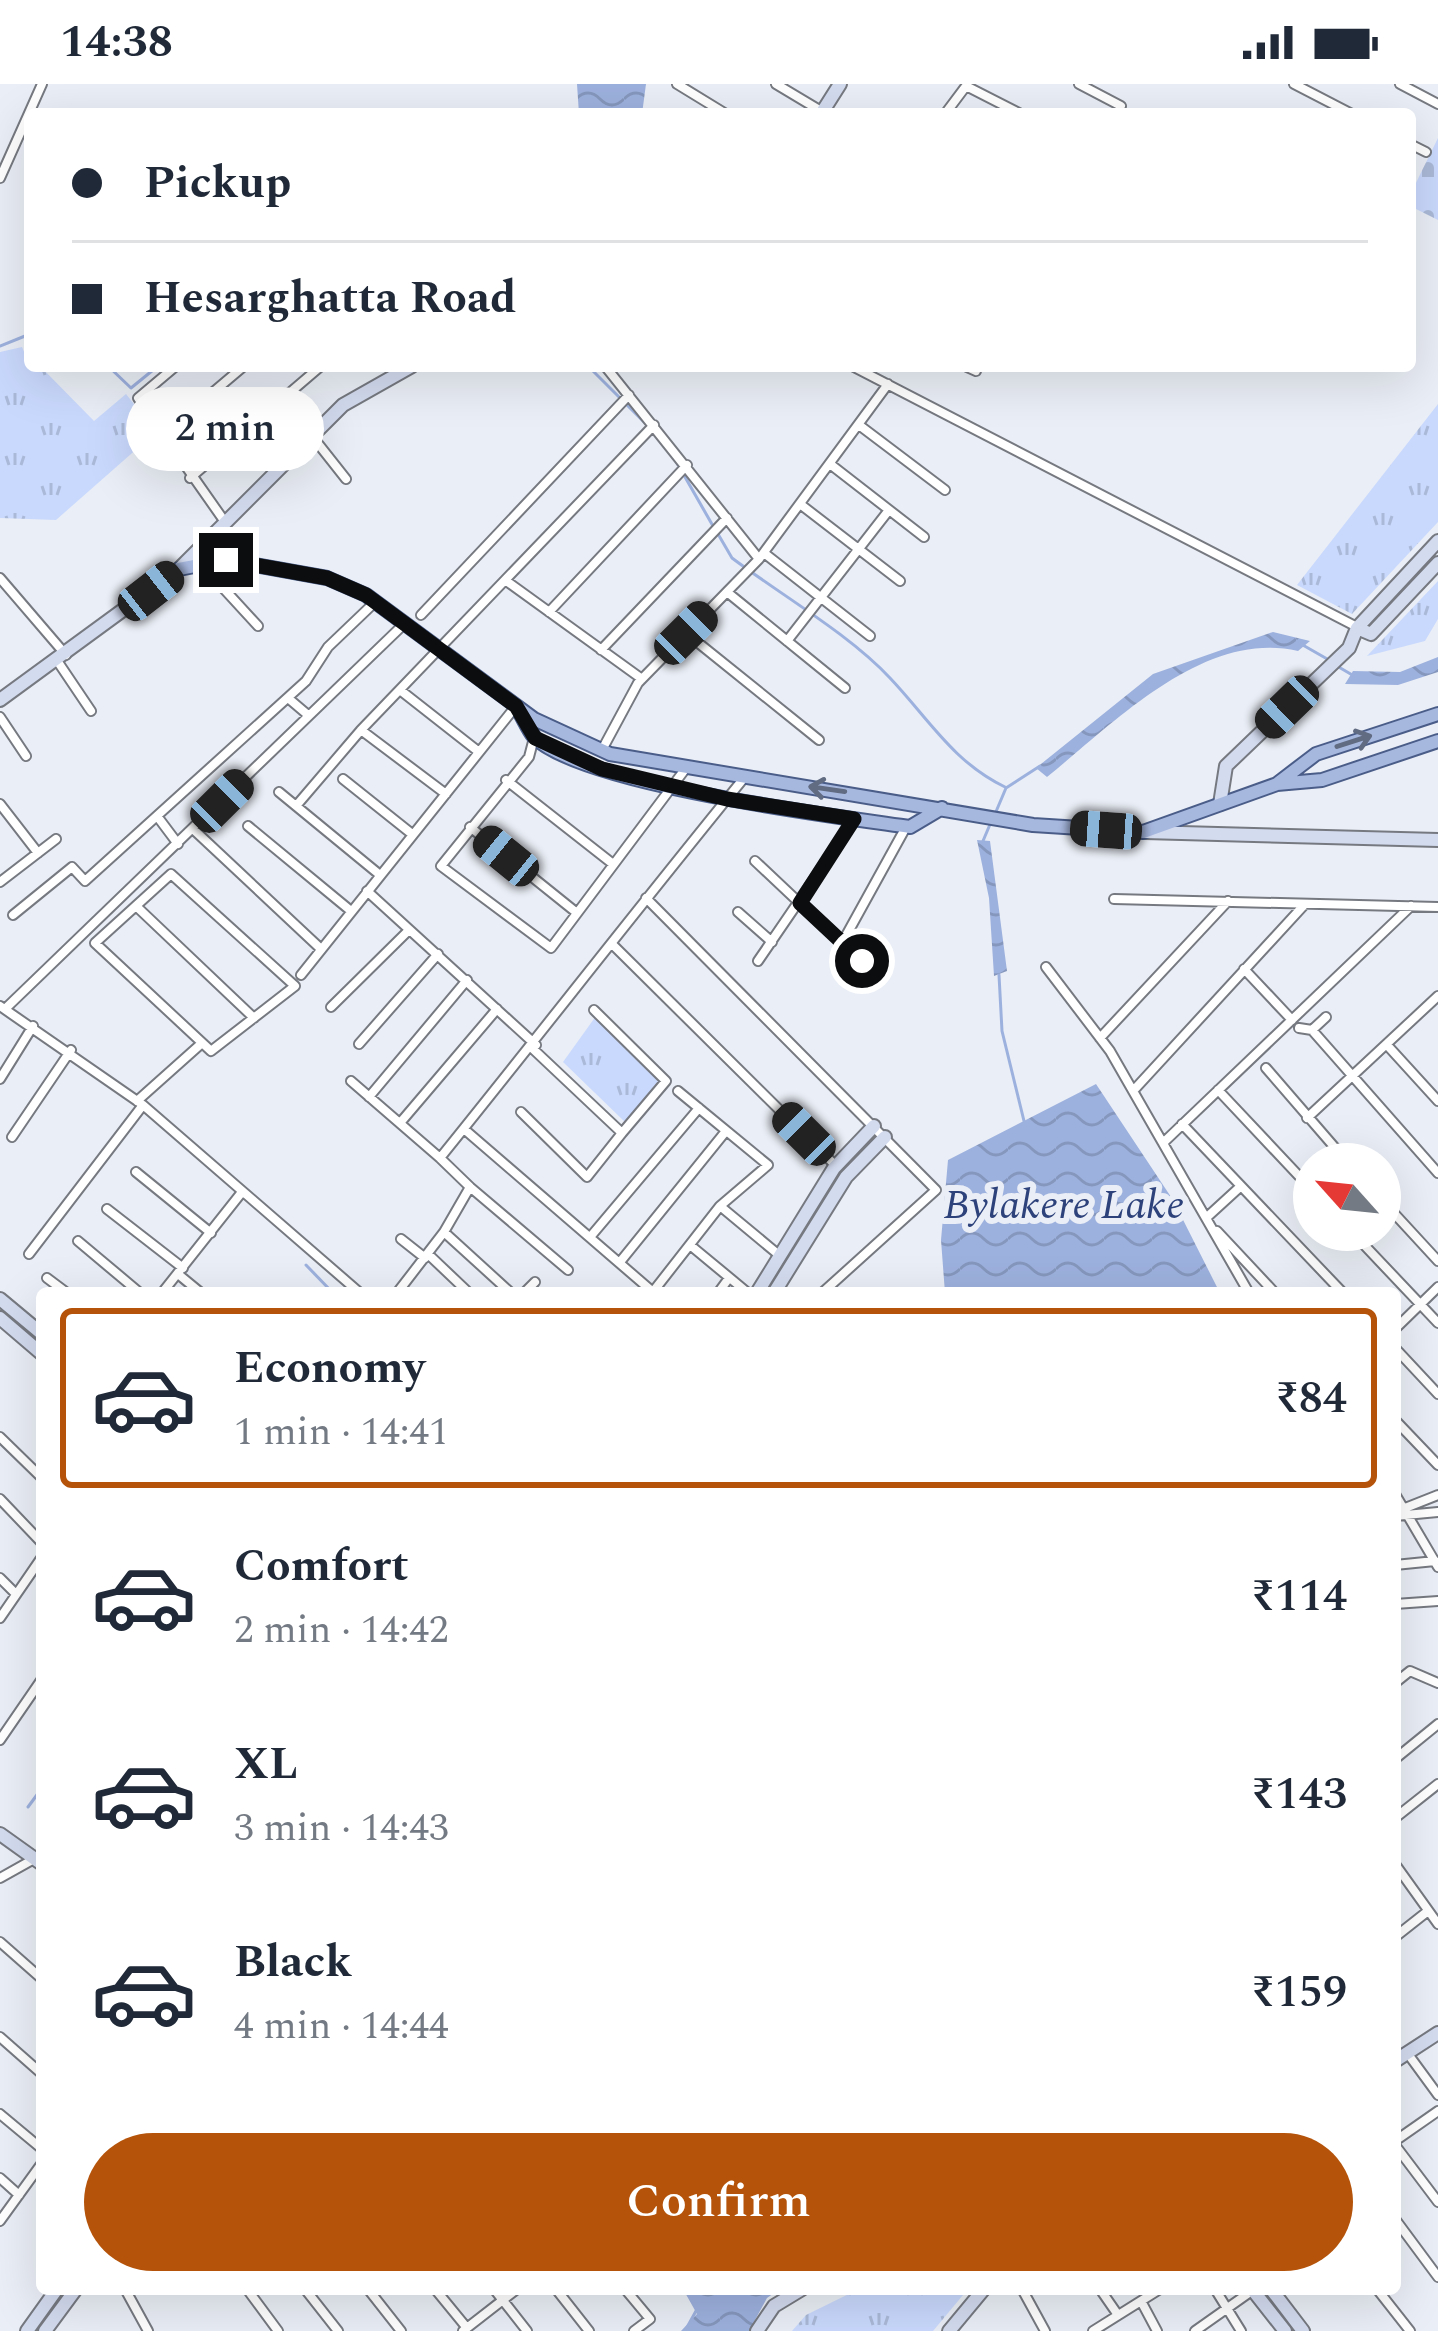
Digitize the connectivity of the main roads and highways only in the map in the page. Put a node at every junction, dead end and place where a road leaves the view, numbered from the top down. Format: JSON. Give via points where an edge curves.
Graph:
{"nodes":[{"id":1,"x":402,"y":372,"type":"edge"},
{"id":2,"x":1438,"y":542,"type":"edge"},
{"id":3,"x":1438,"y":563,"type":"edge"},
{"id":4,"x":179,"y":568,"type":"junction"},
{"id":5,"x":1357,"y":628,"type":"junction"},
{"id":6,"x":0,"y":700,"type":"edge"},
{"id":7,"x":516,"y":706,"type":"junction"},
{"id":8,"x":1438,"y":714,"type":"edge"},
{"id":9,"x":1438,"y":741,"type":"edge"},
{"id":10,"x":1277,"y":784,"type":"junction"},
{"id":11,"x":1220,"y":805,"type":"junction"},
{"id":12,"x":943,"y":808,"type":"junction"},
{"id":13,"x":1143,"y":832,"type":"junction"},
{"id":14,"x":1438,"y":840,"type":"edge"},
{"id":15,"x":874,"y":1126,"type":"road end"},
{"id":16,"x":885,"y":1137,"type":"road end"},
{"id":17,"x":756,"y":1287,"type":"edge"},
{"id":18,"x":778,"y":1287,"type":"edge"},
{"id":19,"x":0,"y":1299,"type":"edge"},
{"id":20,"x":0,"y":1318,"type":"edge"},
{"id":21,"x":36,"y":1329,"type":"edge"},
{"id":22,"x":36,"y":1349,"type":"edge"},
{"id":23,"x":0,"y":1834,"type":"edge"},
{"id":24,"x":36,"y":1860,"type":"edge"},
{"id":25,"x":1438,"y":2033,"type":"edge"},
{"id":26,"x":1401,"y":2053,"type":"edge"},
{"id":27,"x":54,"y":2295,"type":"edge"},
{"id":28,"x":72,"y":2295,"type":"edge"},
{"id":29,"x":792,"y":2295,"type":"edge"},
{"id":30,"x":980,"y":2295,"type":"edge"},
{"id":31,"x":1256,"y":2295,"type":"edge"},
{"id":32,"x":1276,"y":2295,"type":"edge"},
{"id":33,"x":27,"y":2331,"type":"edge"},
{"id":34,"x":45,"y":2331,"type":"edge"},
{"id":35,"x":757,"y":2331,"type":"edge"},
{"id":36,"x":949,"y":2331,"type":"edge"},
{"id":37,"x":1285,"y":2331,"type":"edge"},
{"id":38,"x":1303,"y":2331,"type":"edge"}],
"edges":[{"from":1,"to":4,"type":"main road","via":[[344,405]]},
{"from":2,"to":5,"type":"main road"},
{"from":3,"to":5,"type":"main road","via":[[1372,634]]},
{"from":4,"to":6,"type":"main road"},
{"from":4,"to":7,"type":"main road","via":[[226,560],[327,578],[376,602]]},
{"from":5,"to":11,"type":"main road","via":[[1349,647],[1226,766]]},
{"from":12,"to":7,"type":"main road","one_way":true,"via":[[610,754]]},
{"from":7,"to":12,"type":"main road","via":[[535,738],[602,769],[672,786],[906,827]]},
{"from":10,"to":8,"type":"main road","one_way":true,"via":[[1316,754]]},
{"from":9,"to":10,"type":"main road","via":[[1322,780]]},
{"from":10,"to":11,"type":"main road"},
{"from":11,"to":13,"type":"main road"},
{"from":12,"to":13,"type":"main road","via":[[1033,826]]},
{"from":13,"to":14,"type":"main road"},
{"from":15,"to":17,"type":"main road","via":[[836,1166]]},
{"from":16,"to":18,"type":"main road","via":[[846,1177]]},
{"from":19,"to":21,"type":"main road"},
{"from":20,"to":22,"type":"main road"},
{"from":23,"to":24,"type":"main road"},
{"from":25,"to":26,"type":"main road"},
{"from":27,"to":33,"type":"main road"},
{"from":28,"to":34,"type":"main road"},
{"from":29,"to":35,"type":"main road"},
{"from":30,"to":36,"type":"main road"},
{"from":31,"to":37,"type":"main road"},
{"from":32,"to":38,"type":"main road"}]}
